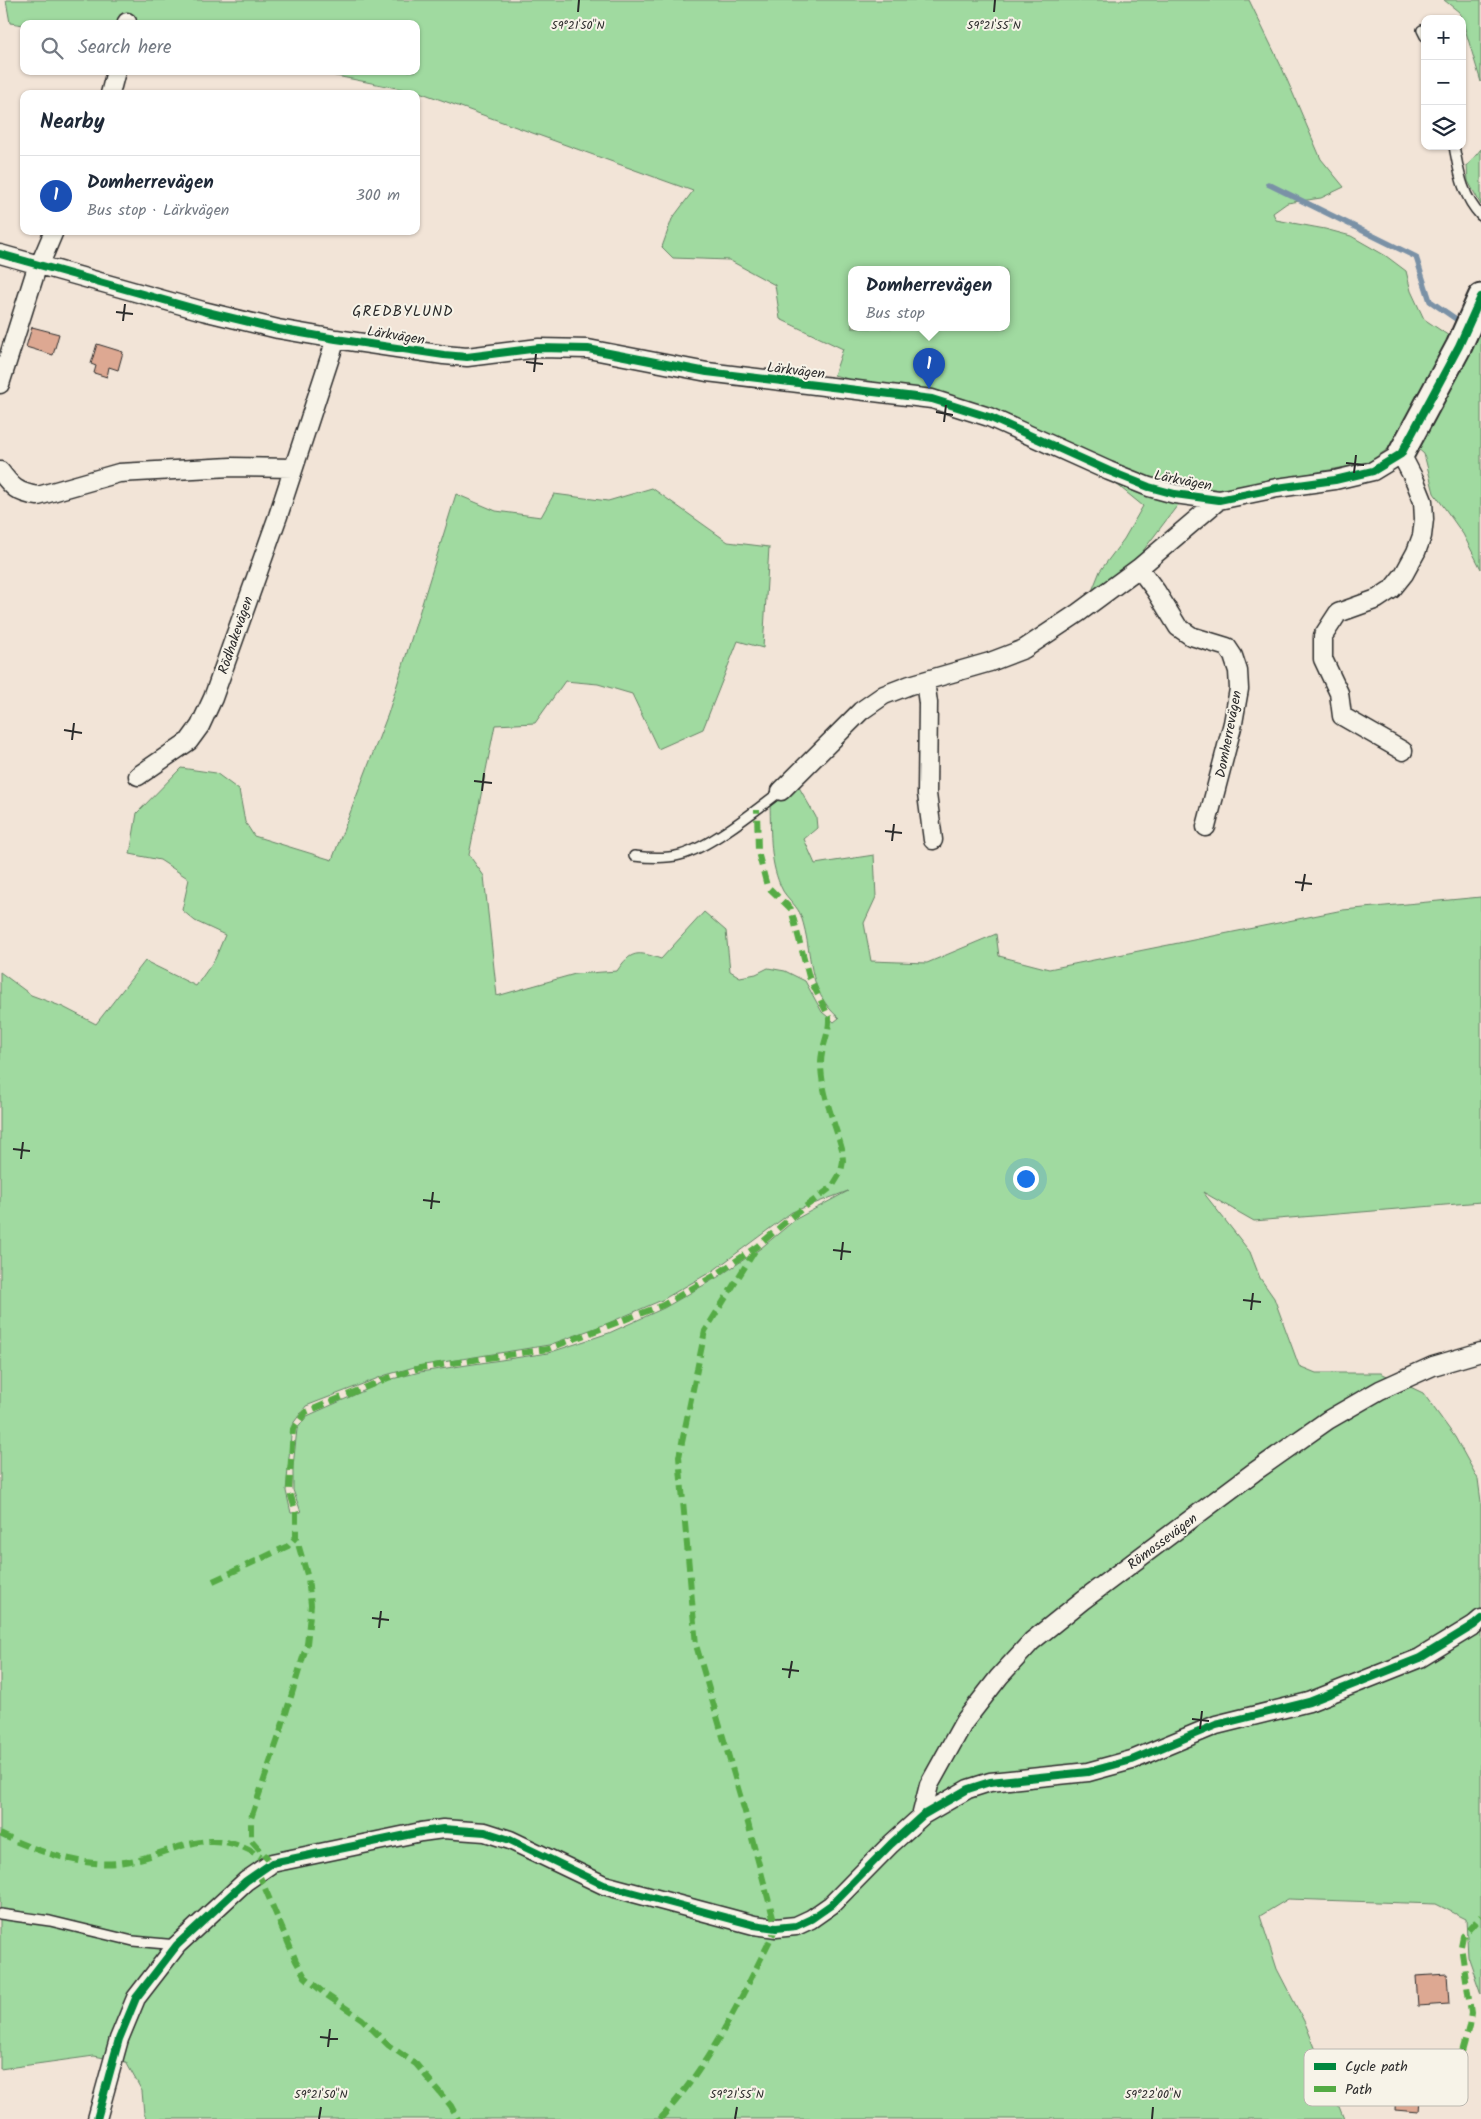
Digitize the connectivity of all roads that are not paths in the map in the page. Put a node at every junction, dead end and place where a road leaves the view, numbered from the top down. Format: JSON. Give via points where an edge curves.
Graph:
{"nodes":[{"id":1,"x":115,"y":75,"type":"edge"},
{"id":2,"x":111,"y":90,"type":"edge"},
{"id":3,"x":1455,"y":150,"type":"edge"},
{"id":4,"x":1481,"y":216,"type":"edge"},
{"id":5,"x":52,"y":235,"type":"edge"},
{"id":6,"x":0,"y":254,"type":"edge"},
{"id":7,"x":39,"y":264,"type":"junction"},
{"id":8,"x":1481,"y":297,"type":"edge"},
{"id":9,"x":336,"y":339,"type":"junction"},
{"id":10,"x":0,"y":384,"type":"edge"},
{"id":11,"x":1401,"y":454,"type":"junction"},
{"id":12,"x":293,"y":468,"type":"junction"},
{"id":13,"x":0,"y":471,"type":"edge"},
{"id":14,"x":1219,"y":500,"type":"junction"},
{"id":15,"x":1139,"y":568,"type":"junction"},
{"id":16,"x":926,"y":680,"type":"junction"},
{"id":17,"x":1403,"y":751,"type":"dead end"},
{"id":18,"x":138,"y":776,"type":"dead end"},
{"id":19,"x":781,"y":791,"type":"joint"},
{"id":20,"x":1206,"y":827,"type":"dead end"},
{"id":21,"x":934,"y":840,"type":"dead end"},
{"id":22,"x":634,"y":856,"type":"dead end"},
{"id":23,"x":1481,"y":1352,"type":"edge"},
{"id":24,"x":1481,"y":1619,"type":"edge"},
{"id":25,"x":921,"y":1817,"type":"junction"},
{"id":26,"x":0,"y":1914,"type":"edge"},
{"id":27,"x":177,"y":1945,"type":"junction"},
{"id":28,"x":97,"y":2119,"type":"edge"}],
"edges":[{"from":1,"to":2,"type":"street"},
{"from":3,"to":4,"type":"lane","via":[[1461,184],[1471,206]]},
{"from":5,"to":7,"type":"street"},
{"from":6,"to":7,"type":"street","name":"Lärkvägen"},
{"from":7,"to":9,"type":"street","name":"Lärkvägen","via":[[204,311]]},
{"from":7,"to":10,"type":"street"},
{"from":8,"to":11,"type":"street"},
{"from":9,"to":12,"type":"street","name":"Rödhakevägen"},
{"from":9,"to":14,"type":"street","name":"Lärkvägen","via":[[467,357],[539,348],[588,349],[716,373],[932,399],[989,417],[1150,487]]},
{"from":11,"to":14,"type":"street","name":"Lärkvägen","via":[[1373,471]]},
{"from":11,"to":17,"type":"street","via":[[1423,501],[1424,519],[1416,552],[1392,589],[1377,599],[1338,613],[1323,636],[1323,659],[1339,693],[1342,716]]},
{"from":12,"to":13,"type":"street","via":[[230,467],[119,473],[38,496],[13,488]]},
{"from":12,"to":18,"type":"street","name":"Rödhakevägen","via":[[234,640],[200,726],[189,741]]},
{"from":14,"to":15,"type":"street"},
{"from":15,"to":16,"type":"street","via":[[1024,648],[990,662]]},
{"from":15,"to":20,"type":"street","name":"Domherrevägen","via":[[1178,627],[1190,636],[1227,647],[1238,671],[1239,689],[1233,722]]},
{"from":16,"to":19,"type":"street","via":[[884,695],[861,711]]},
{"from":16,"to":21,"type":"street","via":[[928,794]]},
{"from":19,"to":22,"type":"lane","via":[[750,815],[689,852],[660,859]]},
{"from":23,"to":25,"type":"street","name":"Römossevägen","via":[[1433,1366],[1380,1390],[1328,1420],[1254,1472],[1032,1641],[964,1722],[929,1785]]},
{"from":24,"to":25,"type":"street","via":[[1420,1658],[1309,1702],[1216,1726],[1106,1768],[990,1782],[968,1789]]},
{"from":25,"to":27,"type":"street","via":[[831,1905],[796,1926],[754,1925],[604,1885],[510,1840],[485,1832],[443,1829],[272,1863],[246,1881]]},
{"from":26,"to":27,"type":"lane","via":[[50,1921],[133,1941]]},
{"from":27,"to":28,"type":"street","via":[[136,1998],[119,2039]]}]}
